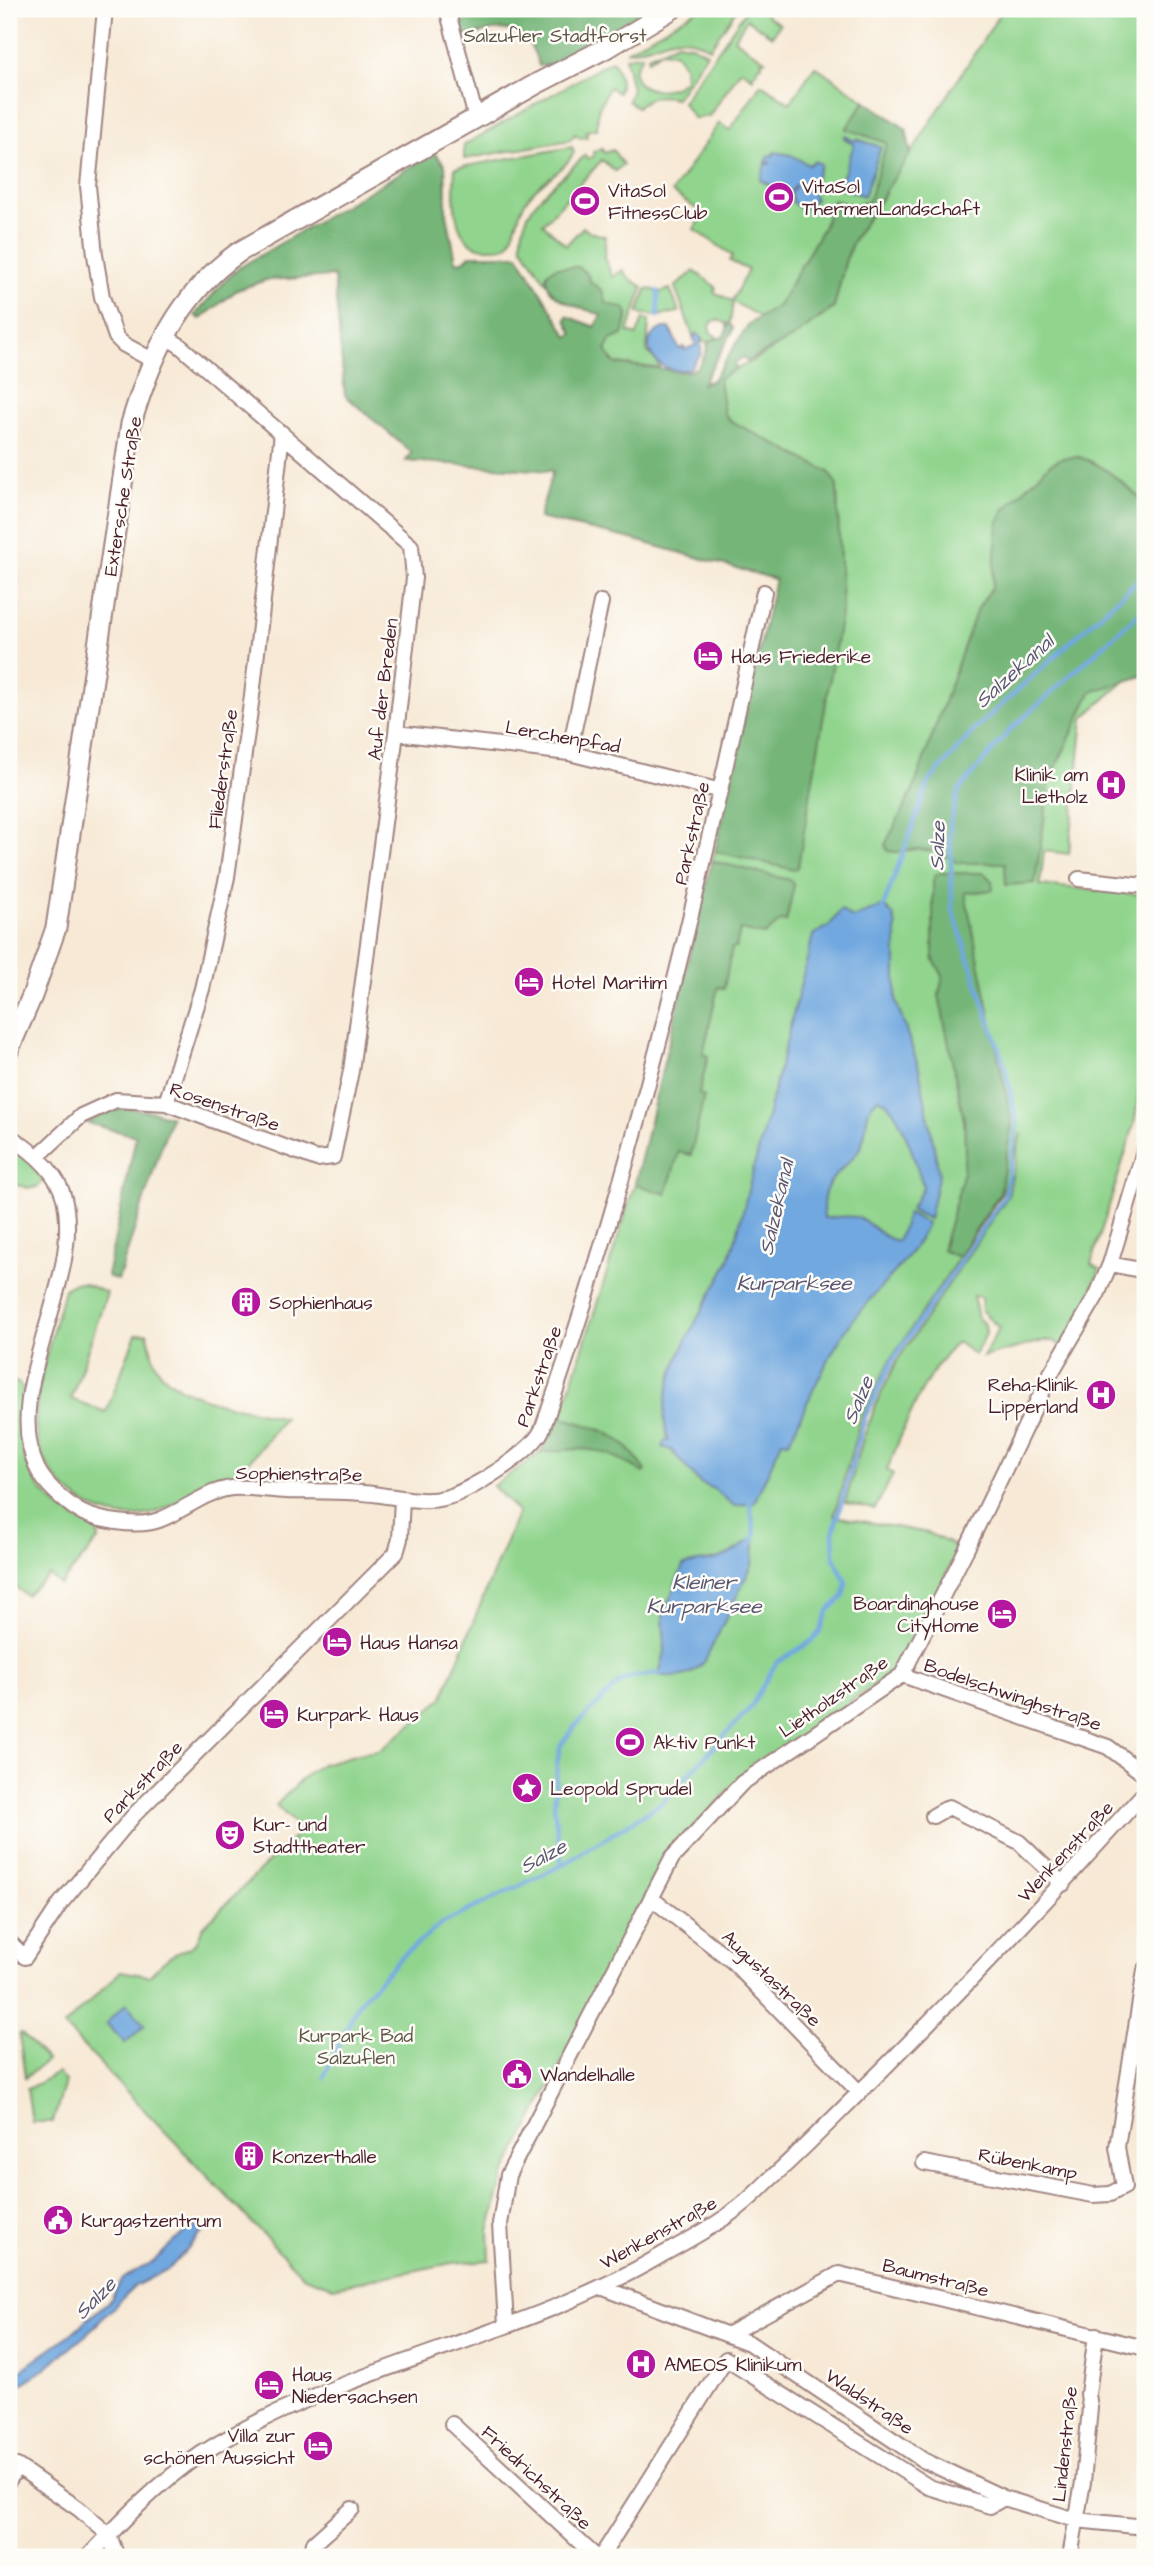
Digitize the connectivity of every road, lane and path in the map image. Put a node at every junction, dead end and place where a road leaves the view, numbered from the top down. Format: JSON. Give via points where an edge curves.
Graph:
{"nodes":[{"id":1,"x":105,"y":9,"type":"edge"},
{"id":2,"x":447,"y":9,"type":"edge"},
{"id":3,"x":672,"y":9,"type":"edge"},
{"id":4,"x":476,"y":118,"type":"junction"},
{"id":5,"x":164,"y":336,"type":"junction"},
{"id":6,"x":152,"y":360,"type":"junction"},
{"id":7,"x":282,"y":433,"type":"junction"},
{"id":8,"x":764,"y":592,"type":"dead end"},
{"id":9,"x":601,"y":602,"type":"dead end"},
{"id":10,"x":396,"y":733,"type":"junction"},
{"id":11,"x":569,"y":753,"type":"junction"},
{"id":12,"x":721,"y":791,"type":"junction"},
{"id":13,"x":1079,"y":879,"type":"dead end"},
{"id":14,"x":1145,"y":886,"type":"edge"},
{"id":15,"x":9,"y":1049,"type":"edge"},
{"id":16,"x":166,"y":1103,"type":"junction"},
{"id":17,"x":9,"y":1136,"type":"edge"},
{"id":18,"x":1145,"y":1148,"type":"edge"},
{"id":19,"x":37,"y":1157,"type":"junction"},
{"id":20,"x":333,"y":1157,"type":"joint"},
{"id":21,"x":1110,"y":1264,"type":"junction"},
{"id":22,"x":1145,"y":1271,"type":"edge"},
{"id":23,"x":402,"y":1498,"type":"junction"},
{"id":24,"x":902,"y":1675,"type":"junction"},
{"id":25,"x":1145,"y":1776,"type":"edge"},
{"id":26,"x":1145,"y":1792,"type":"edge"},
{"id":27,"x":933,"y":1816,"type":"dead end"},
{"id":28,"x":1063,"y":1884,"type":"junction"},
{"id":29,"x":651,"y":1898,"type":"junction"},
{"id":30,"x":9,"y":1942,"type":"edge"},
{"id":31,"x":1145,"y":1970,"type":"edge"},
{"id":32,"x":859,"y":2092,"type":"junction"},
{"id":33,"x":924,"y":2163,"type":"dead end"},
{"id":34,"x":601,"y":2287,"type":"junction"},
{"id":35,"x":506,"y":2325,"type":"junction"},
{"id":36,"x":729,"y":2334,"type":"junction"},
{"id":37,"x":1096,"y":2335,"type":"junction"},
{"id":38,"x":1145,"y":2347,"type":"edge"},
{"id":39,"x":452,"y":2424,"type":"dead end"},
{"id":40,"x":11,"y":2476,"type":"edge"},
{"id":41,"x":1004,"y":2498,"type":"junction"},
{"id":42,"x":352,"y":2509,"type":"dead end"},
{"id":43,"x":1076,"y":2520,"type":"junction"},
{"id":44,"x":1145,"y":2527,"type":"edge"},
{"id":45,"x":109,"y":2535,"type":"junction"},
{"id":46,"x":88,"y":2557,"type":"edge"},
{"id":47,"x":117,"y":2557,"type":"edge"},
{"id":48,"x":309,"y":2557,"type":"edge"},
{"id":49,"x":598,"y":2557,"type":"edge"},
{"id":50,"x":1070,"y":2557,"type":"edge"}],
"edges":[{"from":1,"to":6,"type":"street","via":[[88,186],[95,255],[102,298],[116,337]]},
{"from":2,"to":4,"type":"street"},
{"from":3,"to":4,"type":"main road","name":"Extersche Straße"},
{"from":4,"to":5,"type":"main road","name":"Extersche Straße","via":[[222,264],[185,304]]},
{"from":5,"to":6,"type":"main road","name":"Extersche Straße"},
{"from":5,"to":7,"type":"street","name":"Auf der Breden"},
{"from":6,"to":15,"type":"main road","name":"Extersche Straße","via":[[131,424],[56,928]]},
{"from":7,"to":10,"type":"street","name":"Auf der Breden","via":[[411,546],[414,578]]},
{"from":7,"to":16,"type":"street","name":"Fliederstraße","via":[[227,877],[202,989]]},
{"from":8,"to":12,"type":"street","name":"Parkstraße"},
{"from":9,"to":11,"type":"street"},
{"from":10,"to":11,"type":"street","name":"Lerchenpfad"},
{"from":10,"to":20,"type":"street","name":"Auf der Breden","via":[[351,1071]]},
{"from":11,"to":12,"type":"street","name":"Lerchenpfad"},
{"from":12,"to":23,"type":"street","name":"Parkstraße","via":[[628,1159],[542,1430],[518,1456],[460,1493],[443,1499]]},
{"from":13,"to":14,"type":"street"},
{"from":16,"to":19,"type":"street","name":"Rosenstraße","via":[[116,1100],[97,1107],[73,1122]]},
{"from":16,"to":20,"type":"street","name":"Rosenstraße","via":[[317,1159]]},
{"from":17,"to":19,"type":"street","name":"Sophienstraße"},
{"from":18,"to":21,"type":"street","name":"Lietholzstraße"},
{"from":19,"to":23,"type":"street","name":"Sophienstraße","via":[[63,1196],[68,1231],[33,1379],[27,1433],[37,1469],[59,1496],[77,1510],[120,1523],[157,1521],[231,1488]]},
{"from":21,"to":22,"type":"street"},
{"from":21,"to":24,"type":"street","name":"Lietholzstraße"},
{"from":23,"to":30,"type":"street","name":"Parkstraße","via":[[396,1553],[134,1815],[60,1904],[25,1957]]},
{"from":24,"to":25,"type":"street","name":"Bodelschwinghstraße","via":[[1108,1747]]},
{"from":24,"to":29,"type":"street","name":"Lietholzstraße","via":[[742,1783],[672,1858]]},
{"from":26,"to":28,"type":"street","name":"Wenkenstraße"},
{"from":27,"to":28,"type":"street","via":[[949,1807],[1019,1842]]},
{"from":28,"to":32,"type":"street","name":"Wenkenstraße"},
{"from":29,"to":32,"type":"street","name":"Augustastraße","via":[[732,1961]]},
{"from":29,"to":35,"type":"street","name":"Lietholzstraße","via":[[508,2175],[500,2224]]},
{"from":31,"to":33,"type":"street","name":"Rübenkamp","via":[[1117,2147],[1124,2187],[1093,2195]]},
{"from":32,"to":34,"type":"street","name":"Wenkenstraße","via":[[735,2211]]},
{"from":34,"to":35,"type":"street","name":"Wenkenstraße"},
{"from":34,"to":36,"type":"street","name":"Waldstraße"},
{"from":35,"to":45,"type":"street","name":"Wenkenstraße","via":[[345,2385],[247,2429],[167,2480]]},
{"from":36,"to":37,"type":"street","name":"Baumstraße","via":[[839,2274]]},
{"from":36,"to":41,"type":"street","name":"Waldstraße","via":[[923,2460]]},
{"from":37,"to":38,"type":"street","name":"Baumstraße"},
{"from":37,"to":43,"type":"street","name":"Lindenstraße"},
{"from":39,"to":49,"type":"street","name":"Friedrichstraße"},
{"from":40,"to":45,"type":"street","via":[[79,2509]]},
{"from":41,"to":43,"type":"street","name":"Waldstraße"},
{"from":41,"to":49,"type":"street","name":"Waldstraße","via":[[990,2505],[929,2487],[726,2359]]},
{"from":42,"to":48,"type":"street","via":[[313,2543]]},
{"from":43,"to":44,"type":"street","name":"Waldstraße"},
{"from":43,"to":50,"type":"street","name":"Lindenstraße"},
{"from":45,"to":46,"type":"street","name":"Wenkenstraße"},
{"from":45,"to":47,"type":"street"}]}
